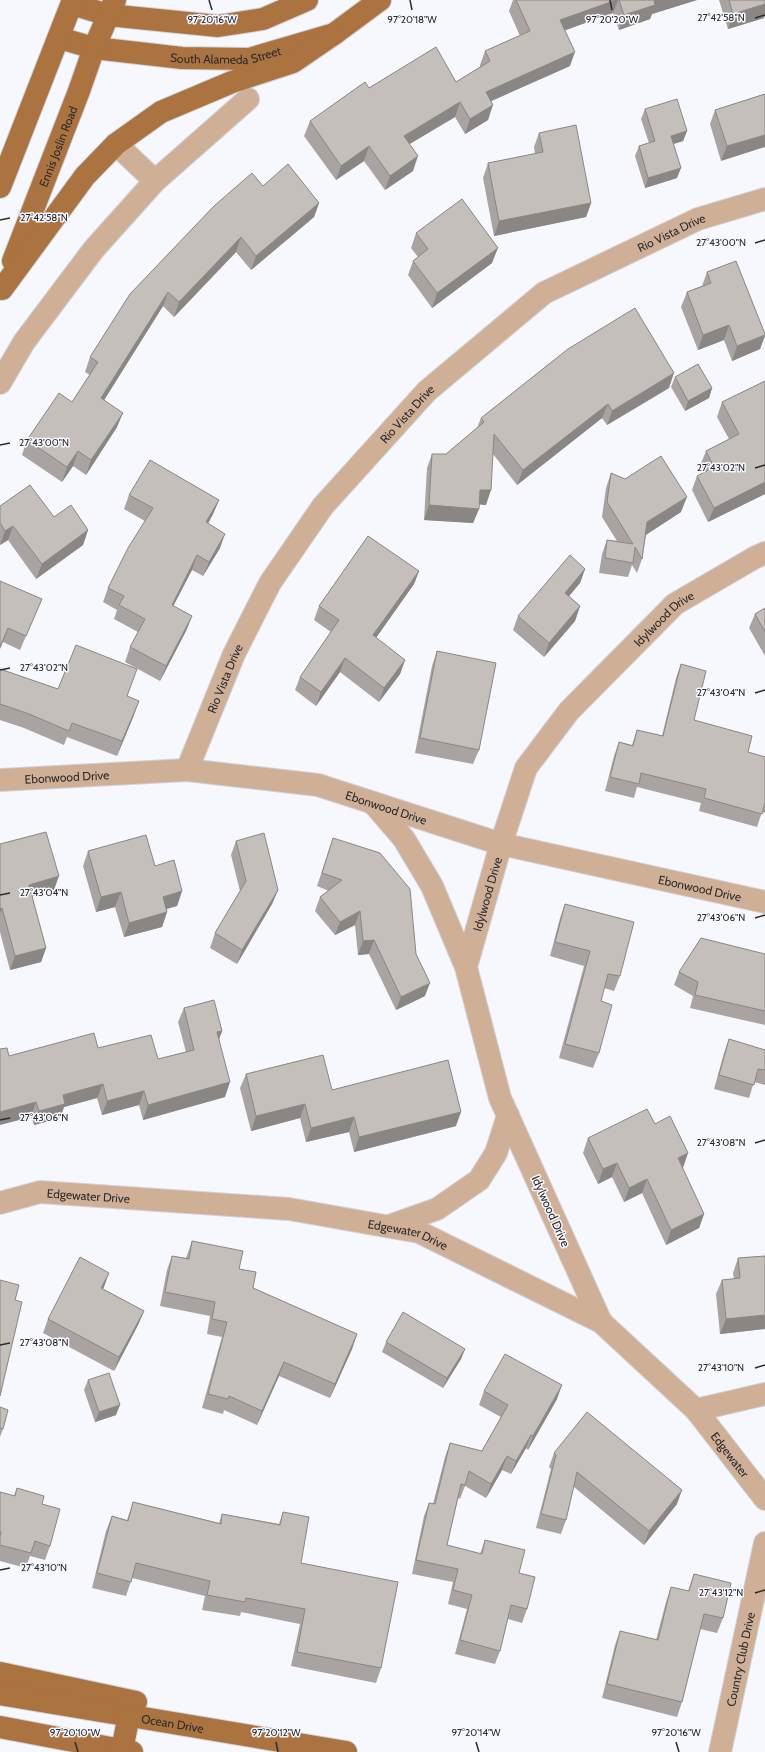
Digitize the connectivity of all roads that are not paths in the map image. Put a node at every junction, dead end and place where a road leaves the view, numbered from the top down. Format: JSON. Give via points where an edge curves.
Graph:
{"nodes":[{"id":1,"x":307,"y":0,"type":"edge"},
{"id":2,"x":380,"y":0,"type":"edge"},
{"id":3,"x":73,"y":2,"type":"edge"},
{"id":4,"x":111,"y":8,"type":"edge"},
{"id":5,"x":334,"y":34,"type":"junction"},
{"id":6,"x":59,"y":38,"type":"junction"},
{"id":7,"x":94,"y":48,"type":"junction"},
{"id":8,"x":248,"y":99,"type":"dead end"},
{"id":9,"x":116,"y":144,"type":"junction"},
{"id":10,"x":155,"y":181,"type":"junction"},
{"id":11,"x":0,"y":187,"type":"edge"},
{"id":12,"x":765,"y":199,"type":"edge"},
{"id":13,"x":1,"y":291,"type":"edge"},
{"id":14,"x":0,"y":383,"type":"edge"},
{"id":15,"x":765,"y":553,"type":"edge"},
{"id":16,"x":187,"y":770,"type":"junction"},
{"id":17,"x":0,"y":780,"type":"edge"},
{"id":18,"x":373,"y":803,"type":"junction"},
{"id":19,"x":501,"y":844,"type":"junction"},
{"id":20,"x":765,"y":902,"type":"edge"},
{"id":21,"x":466,"y":967,"type":"junction"},
{"id":22,"x":508,"y":1115,"type":"junction"},
{"id":23,"x":0,"y":1203,"type":"edge"},
{"id":24,"x":388,"y":1226,"type":"junction"},
{"id":25,"x":601,"y":1322,"type":"junction"},
{"id":26,"x":765,"y":1394,"type":"edge"},
{"id":27,"x":696,"y":1410,"type":"junction"},
{"id":28,"x":765,"y":1499,"type":"edge"},
{"id":29,"x":765,"y":1543,"type":"edge"},
{"id":30,"x":0,"y":1673,"type":"edge"},
{"id":31,"x":0,"y":1694,"type":"edge"},
{"id":32,"x":129,"y":1715,"type":"junction"},
{"id":33,"x":0,"y":1727,"type":"edge"},
{"id":34,"x":278,"y":1740,"type":"junction"},
{"id":35,"x":127,"y":1751,"type":"edge"},
{"id":36,"x":346,"y":1752,"type":"edge"},
{"id":37,"x":720,"y":1752,"type":"edge"}],
"edges":[{"from":1,"to":4,"type":"main road","via":[[263,19],[218,26]]},
{"from":2,"to":5,"type":"main road","name":"South Alameda Street"},
{"from":3,"to":4,"type":"main road"},
{"from":3,"to":6,"type":"main road"},
{"from":4,"to":7,"type":"main road","name":"Ennis Joslin Road"},
{"from":5,"to":7,"type":"main road","name":"South Alameda Street","via":[[249,59],[182,58]]},
{"from":5,"to":9,"type":"main road","via":[[293,62],[232,82],[161,112]]},
{"from":6,"to":7,"type":"main road","name":"South Alameda Street"},
{"from":6,"to":11,"type":"main road"},
{"from":7,"to":13,"type":"main road","name":"Ennis Joslin Road"},
{"from":8,"to":10,"type":"street"},
{"from":9,"to":10,"type":"street"},
{"from":9,"to":13,"type":"main road","via":[[84,176]]},
{"from":10,"to":14,"type":"street","via":[[94,249],[24,342]]},
{"from":12,"to":16,"type":"street","name":"Rio Vista Drive","via":[[698,219],[544,293],[427,391],[323,506],[270,583],[234,654]]},
{"from":15,"to":19,"type":"street","name":"Idylwood Drive","via":[[675,604],[569,711],[526,768]]},
{"from":16,"to":17,"type":"street","name":"Ebonwood Drive"},
{"from":16,"to":18,"type":"street","name":"Ebonwood Drive","via":[[318,786]]},
{"from":18,"to":19,"type":"street","name":"Ebonwood Drive"},
{"from":18,"to":21,"type":"street","via":[[404,839],[432,886]]},
{"from":19,"to":20,"type":"street","name":"Ebonwood Drive"},
{"from":19,"to":21,"type":"street","name":"Idylwood Drive"},
{"from":21,"to":22,"type":"street","name":"Idylwood Drive","via":[[500,1098]]},
{"from":22,"to":24,"type":"street","via":[[496,1153],[479,1180],[438,1209]]},
{"from":22,"to":25,"type":"street","name":"Idylwood Drive"},
{"from":23,"to":24,"type":"street","name":"Edgewater Drive","via":[[40,1192],[289,1209]]},
{"from":24,"to":25,"type":"street","name":"Edgewater Drive","via":[[419,1232]]},
{"from":25,"to":27,"type":"street","name":"Edgewater Drive"},
{"from":26,"to":27,"type":"street"},
{"from":27,"to":28,"type":"street","name":"Edgewater"},
{"from":29,"to":37,"type":"street","name":"Country Club Drive"},
{"from":30,"to":34,"type":"main road","via":[[232,1722]]},
{"from":31,"to":32,"type":"main road","name":"Ocean Drive"},
{"from":32,"to":34,"type":"main road","name":"Ocean Drive"},
{"from":32,"to":35,"type":"main road"},
{"from":33,"to":35,"type":"main road"},
{"from":34,"to":36,"type":"main road","name":"Ocean Drive"}]}
